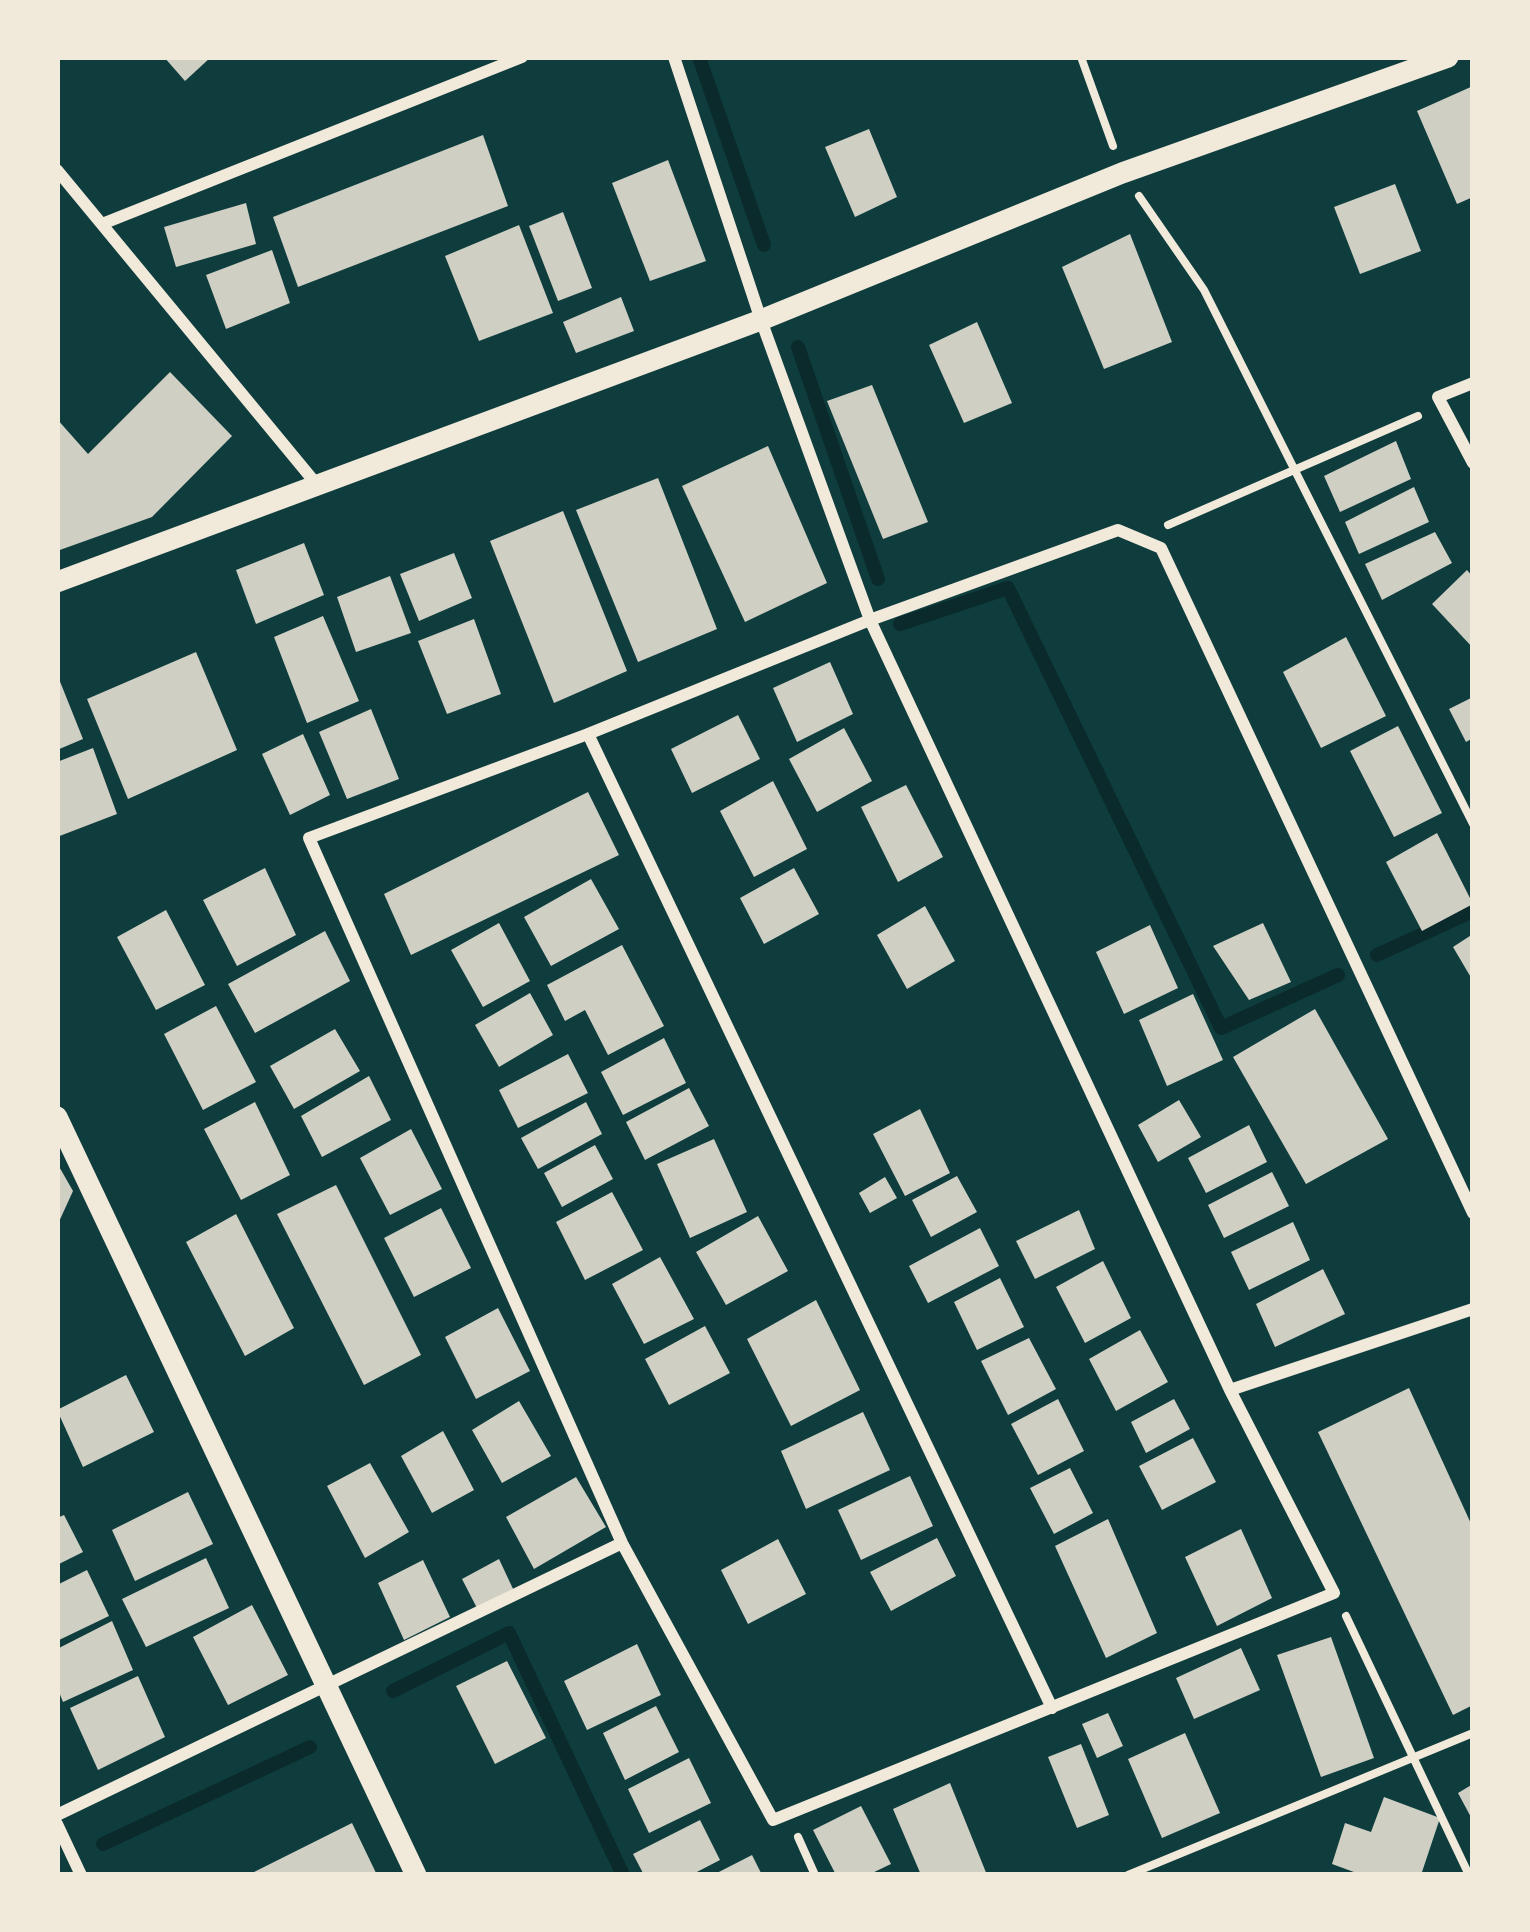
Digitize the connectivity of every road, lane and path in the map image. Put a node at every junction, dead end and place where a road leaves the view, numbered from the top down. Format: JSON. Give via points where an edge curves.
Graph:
{"nodes":[{"id":1,"x":522,"y":57,"type":"edge"},
{"id":2,"x":674,"y":57,"type":"edge"},
{"id":3,"x":1081,"y":57,"type":"edge"},
{"id":4,"x":1448,"y":57,"type":"edge"},
{"id":5,"x":57,"y":170,"type":"edge"},
{"id":6,"x":1122,"y":173,"type":"junction"},
{"id":7,"x":102,"y":224,"type":"junction"},
{"id":8,"x":761,"y":320,"type":"junction"},
{"id":9,"x":1473,"y":383,"type":"edge"},
{"id":10,"x":1442,"y":405,"type":"junction"},
{"id":11,"x":1473,"y":463,"type":"edge"},
{"id":12,"x":1293,"y":469,"type":"junction"},
{"id":13,"x":318,"y":486,"type":"junction"},
{"id":14,"x":1139,"y":538,"type":"junction"},
{"id":15,"x":57,"y":582,"type":"edge"},
{"id":16,"x":870,"y":620,"type":"junction"},
{"id":17,"x":588,"y":734,"type":"junction"},
{"id":18,"x":1473,"y":824,"type":"edge"},
{"id":19,"x":57,"y":1117,"type":"edge"},
{"id":20,"x":1473,"y":1213,"type":"edge"},
{"id":21,"x":1473,"y":1309,"type":"edge"},
{"id":22,"x":1230,"y":1390,"type":"junction"},
{"id":23,"x":622,"y":1543,"type":"junction"},
{"id":24,"x":1334,"y":1593,"type":"junction"},
{"id":25,"x":324,"y":1684,"type":"junction"},
{"id":26,"x":1052,"y":1708,"type":"junction"},
{"id":27,"x":1473,"y":1732,"type":"edge"},
{"id":28,"x":1416,"y":1754,"type":"junction"},
{"id":29,"x":788,"y":1814,"type":"junction"},
{"id":30,"x":57,"y":1815,"type":"edge"},
{"id":31,"x":57,"y":1824,"type":"edge"},
{"id":32,"x":81,"y":1875,"type":"edge"},
{"id":33,"x":416,"y":1875,"type":"edge"},
{"id":34,"x":815,"y":1875,"type":"edge"},
{"id":35,"x":1128,"y":1875,"type":"edge"},
{"id":36,"x":1469,"y":1875,"type":"edge"}],
"edges":[{"from":1,"to":7,"type":"street"},
{"from":2,"to":8,"type":"street"},
{"from":3,"to":6,"type":"path"},
{"from":4,"to":6,"type":"street"},
{"from":5,"to":7,"type":"street"},
{"from":6,"to":8,"type":"street"},
{"from":6,"to":12,"type":"path","via":[[1204,290]]},
{"from":7,"to":13,"type":"street"},
{"from":8,"to":13,"type":"street"},
{"from":8,"to":16,"type":"street"},
{"from":9,"to":10,"type":"street","via":[[1438,397]]},
{"from":10,"to":11,"type":"street"},
{"from":10,"to":12,"type":"path"},
{"from":12,"to":14,"type":"path"},
{"from":12,"to":18,"type":"path"},
{"from":13,"to":15,"type":"street"},
{"from":14,"to":16,"type":"street","via":[[1118,530]]},
{"from":14,"to":20,"type":"street","via":[[1161,548]]},
{"from":16,"to":17,"type":"street"},
{"from":16,"to":22,"type":"street"},
{"from":17,"to":23,"type":"street","via":[[309,838]]},
{"from":17,"to":26,"type":"street"},
{"from":19,"to":25,"type":"street"},
{"from":21,"to":22,"type":"street"},
{"from":22,"to":24,"type":"street"},
{"from":23,"to":25,"type":"street"},
{"from":23,"to":29,"type":"street","via":[[773,1820]]},
{"from":24,"to":26,"type":"street"},
{"from":24,"to":28,"type":"path"},
{"from":25,"to":30,"type":"street"},
{"from":25,"to":33,"type":"street"},
{"from":26,"to":29,"type":"street"},
{"from":27,"to":28,"type":"path"},
{"from":28,"to":35,"type":"path"},
{"from":28,"to":36,"type":"path"},
{"from":29,"to":34,"type":"path"},
{"from":31,"to":32,"type":"street"}]}
